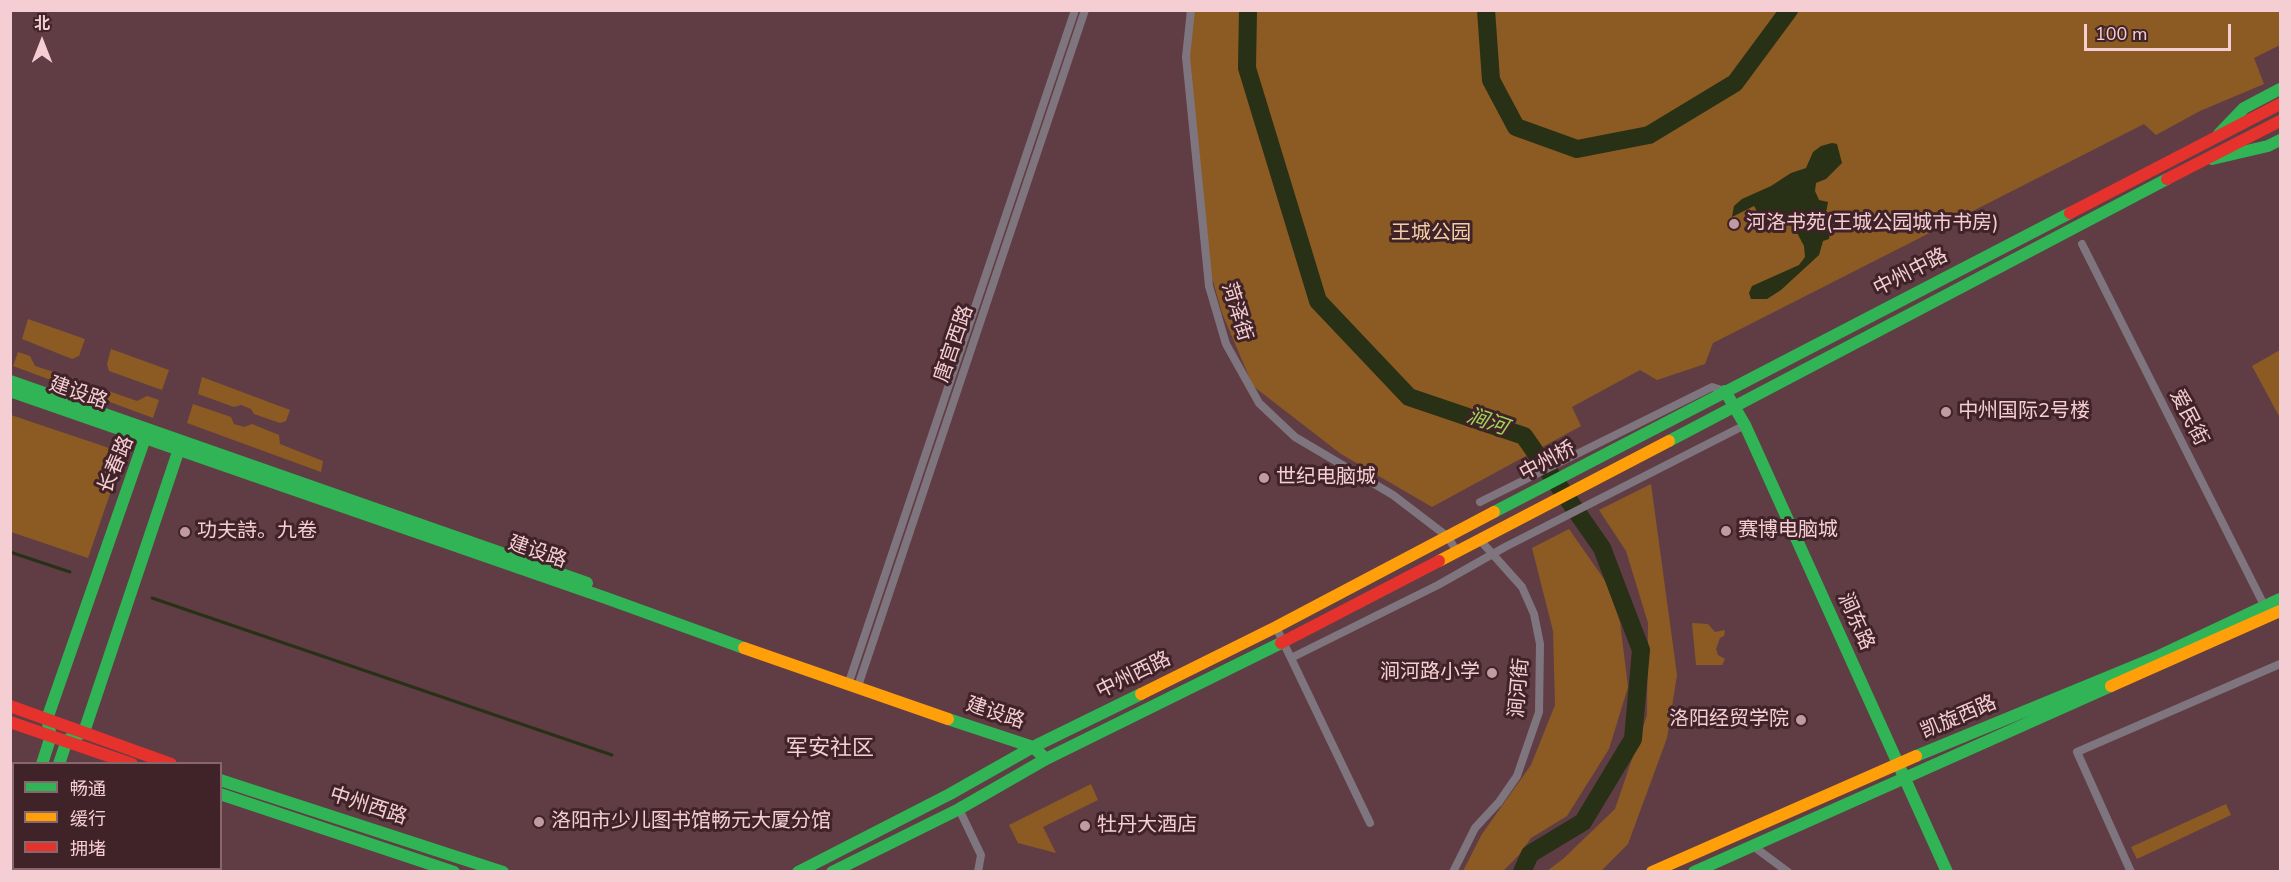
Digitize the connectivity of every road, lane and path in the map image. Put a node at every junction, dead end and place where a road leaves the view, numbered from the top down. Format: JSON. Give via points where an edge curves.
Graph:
{"nodes":[{"id":1,"x":1075,"y":10,"type":"edge"},
{"id":2,"x":1085,"y":10,"type":"edge"},
{"id":3,"x":1191,"y":10,"type":"edge"},
{"id":4,"x":2280,"y":89,"type":"edge"},
{"id":5,"x":2280,"y":104,"type":"edge"},
{"id":6,"x":2280,"y":121,"type":"edge"},
{"id":7,"x":2214,"y":139,"type":"junction"},
{"id":8,"x":2280,"y":140,"type":"edge"},
{"id":9,"x":2205,"y":160,"type":"junction"},
{"id":10,"x":2082,"y":244,"type":"dead end"},
{"id":11,"x":10,"y":381,"type":"edge"},
{"id":12,"x":10,"y":392,"type":"edge"},
{"id":13,"x":1723,"y":392,"type":"junction"},
{"id":14,"x":1732,"y":407,"type":"junction"},
{"id":15,"x":1742,"y":427,"type":"junction"},
{"id":16,"x":166,"y":434,"type":"junction"},
{"id":17,"x":1624,"y":437,"type":"junction"},
{"id":18,"x":145,"y":438,"type":"junction"},
{"id":19,"x":178,"y":449,"type":"junction"},
{"id":20,"x":1634,"y":458,"type":"joint"},
{"id":21,"x":1480,"y":502,"type":"dead end"},
{"id":22,"x":1487,"y":516,"type":"joint"},
{"id":23,"x":1494,"y":531,"type":"joint"},
{"id":24,"x":1448,"y":537,"type":"junction"},
{"id":25,"x":1480,"y":540,"type":"junction"},
{"id":26,"x":1457,"y":552,"type":"junction"},
{"id":27,"x":1492,"y":554,"type":"junction"},
{"id":28,"x":2280,"y":599,"type":"edge"},
{"id":29,"x":2265,"y":607,"type":"junction"},
{"id":30,"x":2280,"y":611,"type":"edge"},
{"id":31,"x":1276,"y":627,"type":"junction"},
{"id":32,"x":1284,"y":642,"type":"junction"},
{"id":33,"x":1292,"y":658,"type":"junction"},
{"id":34,"x":2280,"y":664,"type":"edge"},
{"id":35,"x":854,"y":683,"type":"junction"},
{"id":36,"x":10,"y":706,"type":"edge"},
{"id":37,"x":47,"y":719,"type":"junction"},
{"id":38,"x":10,"y":722,"type":"edge"},
{"id":39,"x":84,"y":732,"type":"junction"},
{"id":40,"x":51,"y":736,"type":"junction"},
{"id":41,"x":67,"y":740,"type":"junction"},
{"id":42,"x":1038,"y":745,"type":"junction"},
{"id":43,"x":1046,"y":759,"type":"junction"},
{"id":44,"x":43,"y":762,"type":"edge"},
{"id":45,"x":60,"y":762,"type":"edge"},
{"id":46,"x":127,"y":762,"type":"edge"},
{"id":47,"x":166,"y":762,"type":"edge"},
{"id":48,"x":1896,"y":765,"type":"junction"},
{"id":49,"x":1902,"y":779,"type":"junction"},
{"id":50,"x":222,"y":781,"type":"edge"},
{"id":51,"x":222,"y":795,"type":"edge"},
{"id":52,"x":959,"y":809,"type":"junction"},
{"id":53,"x":1370,"y":823,"type":"dead end"},
{"id":54,"x":1753,"y":846,"type":"junction"},
{"id":55,"x":454,"y":872,"type":"edge"},
{"id":56,"x":503,"y":872,"type":"edge"},
{"id":57,"x":798,"y":872,"type":"edge"},
{"id":58,"x":832,"y":872,"type":"edge"},
{"id":59,"x":978,"y":872,"type":"edge"},
{"id":60,"x":1453,"y":872,"type":"edge"},
{"id":61,"x":1652,"y":872,"type":"edge"},
{"id":62,"x":1694,"y":872,"type":"edge"},
{"id":63,"x":1788,"y":872,"type":"edge"},
{"id":64,"x":1941,"y":872,"type":"edge"},
{"id":65,"x":1947,"y":872,"type":"edge"},
{"id":66,"x":2131,"y":872,"type":"edge"}],
"edges":[{"from":1,"to":35,"type":"street","name":"唐宫西路"},
{"from":2,"to":35,"type":"street","name":"唐宫西路"},
{"from":3,"to":24,"type":"street","name":"菏泽街","via":[[1186,57],[1209,286],[1226,344],[1259,403],[1294,437],[1393,495]]},
{"from":4,"to":7,"type":"main road","name":"中州中路","via":[[2244,108]]},
{"from":5,"to":7,"type":"main road","name":"中州中路"},
{"from":6,"to":9,"type":"main road","name":"中州中路"},
{"from":7,"to":13,"type":"main road","name":"中州中路"},
{"from":8,"to":9,"type":"main road","name":"中州中路"},
{"from":9,"to":14,"type":"main road","name":"中州中路"},
{"from":10,"to":29,"type":"street","name":"爱民街"},
{"from":11,"to":16,"type":"main road","name":"建设路"},
{"from":12,"to":18,"type":"main road","name":"建设路"},
{"from":13,"to":14,"type":"main road","name":"涧东路"},
{"from":13,"to":17,"type":"main road","name":"中州中路"},
{"from":14,"to":15,"type":"main road","name":"涧东路"},
{"from":14,"to":20,"type":"main road","name":"中州中路"},
{"from":15,"to":27,"type":"street"},
{"from":15,"to":48,"type":"main road","name":"涧东路"},
{"from":16,"to":18,"type":"main road","name":"长春路"},
{"from":16,"to":19,"type":"main road","name":"长春路"},
{"from":16,"to":35,"type":"main road","name":"建设路","via":[[609,590]]},
{"from":17,"to":21,"type":"street"},
{"from":17,"to":22,"type":"main road","name":"中州桥"},
{"from":18,"to":19,"type":"main road","name":"建设路"},
{"from":18,"to":37,"type":"main road","name":"长春路"},
{"from":19,"to":35,"type":"main road","name":"建设路"},
{"from":19,"to":39,"type":"main road"},
{"from":20,"to":23,"type":"main road","name":"中州桥"},
{"from":22,"to":24,"type":"main road","name":"中州西路"},
{"from":23,"to":25,"type":"main road","name":"中州西路"},
{"from":24,"to":26,"type":"street","name":"菏泽街"},
{"from":24,"to":31,"type":"main road","name":"中州西路"},
{"from":25,"to":26,"type":"main road","name":"中州西路"},
{"from":25,"to":27,"type":"street","name":"涧河街"},
{"from":26,"to":32,"type":"main road","name":"中州西路"},
{"from":27,"to":33,"type":"street"},
{"from":27,"to":60,"type":"street","name":"涧河街","via":[[1522,587],[1534,614],[1540,644],[1539,712],[1517,776],[1475,828]]},
{"from":28,"to":29,"type":"main road","name":"凯旋西路"},
{"from":29,"to":48,"type":"main road","name":"凯旋西路","via":[[2159,656]]},
{"from":30,"to":49,"type":"main road","name":"凯旋西路"},
{"from":31,"to":32,"type":"street"},
{"from":31,"to":42,"type":"main road","name":"中州西路"},
{"from":32,"to":33,"type":"street"},
{"from":32,"to":43,"type":"main road","name":"中州西路"},
{"from":33,"to":53,"type":"street"},
{"from":34,"to":66,"type":"street","via":[[2077,752]]},
{"from":35,"to":42,"type":"main road","name":"建设路"},
{"from":36,"to":37,"type":"main road"},
{"from":37,"to":39,"type":"main road"},
{"from":37,"to":40,"type":"main road"},
{"from":38,"to":40,"type":"main road"},
{"from":39,"to":41,"type":"main road"},
{"from":39,"to":47,"type":"main road"},
{"from":40,"to":41,"type":"main road"},
{"from":40,"to":44,"type":"main road"},
{"from":41,"to":45,"type":"main road"},
{"from":41,"to":46,"type":"main road"},
{"from":42,"to":43,"type":"main road","name":"建设路"},
{"from":42,"to":57,"type":"main road","name":"中州西路"},
{"from":43,"to":52,"type":"main road","name":"中州西路"},
{"from":48,"to":49,"type":"main road","name":"涧东路"},
{"from":48,"to":61,"type":"main road","name":"凯旋西路"},
{"from":49,"to":54,"type":"main road","name":"凯旋西路"},
{"from":49,"to":64,"type":"main road","name":"涧东路"},
{"from":49,"to":65,"type":"main road","name":"涧东路"},
{"from":50,"to":56,"type":"main road","name":"中州西路"},
{"from":51,"to":55,"type":"main road","name":"中州西路"},
{"from":52,"to":58,"type":"main road","name":"中州西路"},
{"from":52,"to":59,"type":"street","via":[[981,855]]},
{"from":54,"to":62,"type":"main road","name":"凯旋西路"},
{"from":54,"to":63,"type":"street"}]}
